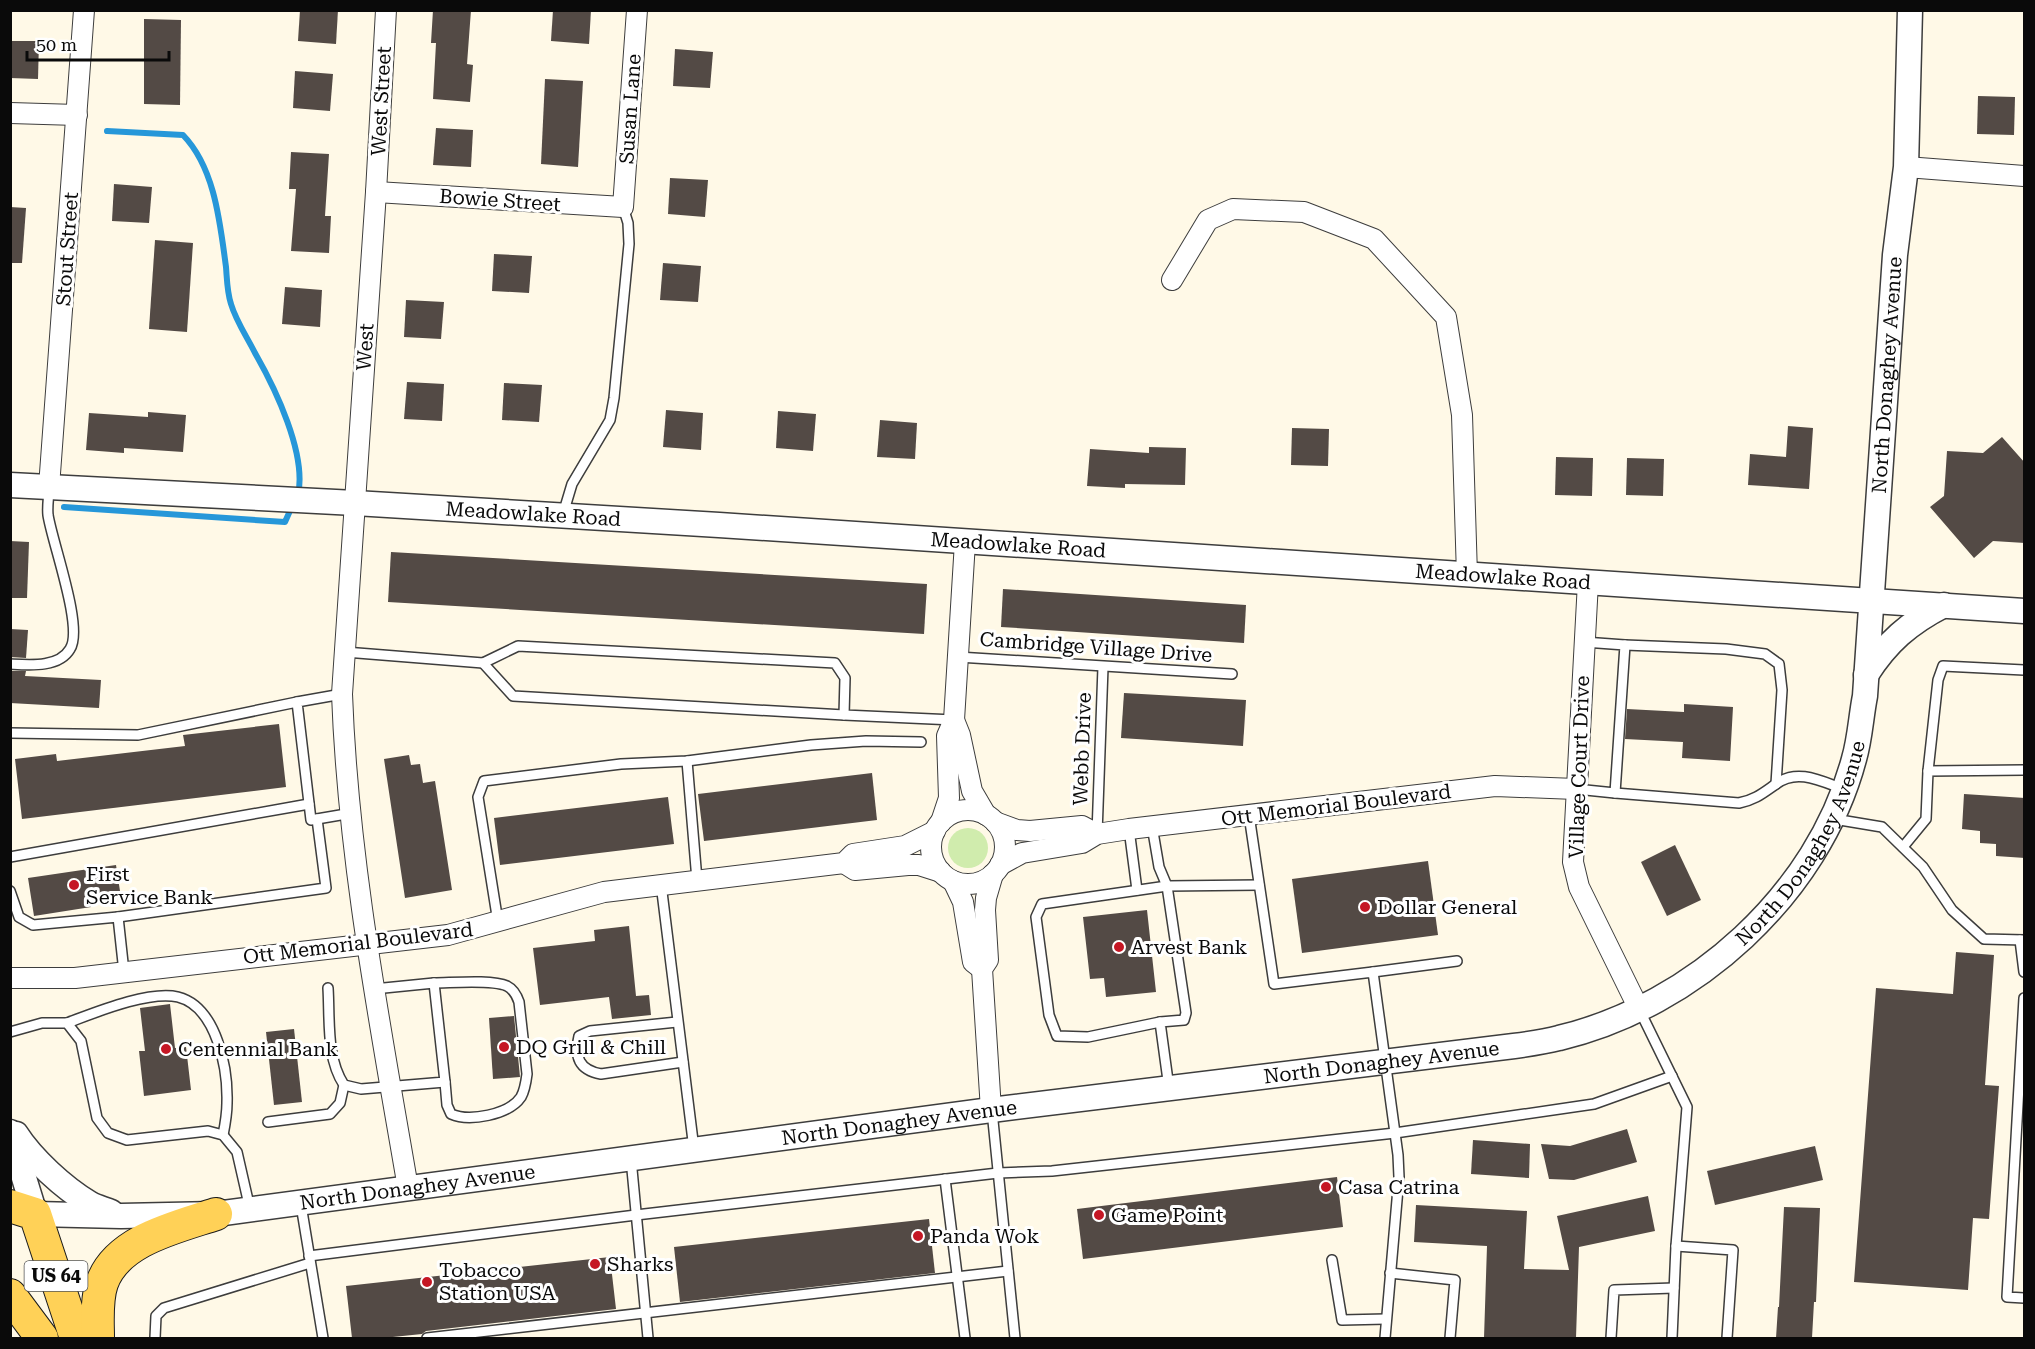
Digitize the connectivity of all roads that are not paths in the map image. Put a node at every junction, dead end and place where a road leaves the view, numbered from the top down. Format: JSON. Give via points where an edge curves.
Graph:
{"nodes":[{"id":1,"x":84,"y":10,"type":"edge"},
{"id":2,"x":386,"y":10,"type":"edge"},
{"id":3,"x":637,"y":10,"type":"edge"},
{"id":4,"x":1910,"y":10,"type":"edge"},
{"id":5,"x":10,"y":113,"type":"edge"},
{"id":6,"x":77,"y":115,"type":"junction"},
{"id":7,"x":1906,"y":167,"type":"junction"},
{"id":8,"x":2025,"y":176,"type":"edge"},
{"id":9,"x":376,"y":192,"type":"junction"},
{"id":10,"x":623,"y":207,"type":"junction"},
{"id":11,"x":1172,"y":280,"type":"dead end"},
{"id":12,"x":10,"y":485,"type":"edge"},
{"id":13,"x":49,"y":487,"type":"junction"},
{"id":14,"x":355,"y":503,"type":"junction"},
{"id":15,"x":563,"y":516,"type":"junction"},
{"id":16,"x":964,"y":542,"type":"junction"},
{"id":17,"x":1467,"y":575,"type":"junction"},
{"id":18,"x":1588,"y":582,"type":"junction"},
{"id":19,"x":1870,"y":600,"type":"junction"},
{"id":20,"x":1944,"y":605,"type":"junction"},
{"id":21,"x":2025,"y":610,"type":"edge"},
{"id":22,"x":1584,"y":642,"type":"junction"},
{"id":23,"x":1625,"y":645,"type":"junction"},
{"id":24,"x":345,"y":652,"type":"junction"},
{"id":25,"x":958,"y":657,"type":"junction"},
{"id":26,"x":483,"y":663,"type":"junction"},
{"id":27,"x":10,"y":664,"type":"edge"},
{"id":28,"x":1103,"y":667,"type":"junction"},
{"id":29,"x":2025,"y":670,"type":"edge"},
{"id":30,"x":1232,"y":674,"type":"dead end"},
{"id":31,"x":1866,"y":675,"type":"junction"},
{"id":32,"x":342,"y":694,"type":"junction"},
{"id":33,"x":297,"y":702,"type":"junction"},
{"id":34,"x":844,"y":715,"type":"junction"},
{"id":35,"x":954,"y":720,"type":"junction"},
{"id":36,"x":10,"y":733,"type":"edge"},
{"id":37,"x":921,"y":742,"type":"dead end"},
{"id":38,"x":687,"y":761,"type":"junction"},
{"id":39,"x":2025,"y":770,"type":"edge"},
{"id":40,"x":1928,"y":771,"type":"junction"},
{"id":41,"x":1776,"y":784,"type":"junction"},
{"id":42,"x":1576,"y":789,"type":"junction"},
{"id":43,"x":1843,"y":789,"type":"junction"},
{"id":44,"x":1615,"y":793,"type":"junction"},
{"id":45,"x":309,"y":804,"type":"junction"},
{"id":46,"x":352,"y":813,"type":"junction"},
{"id":47,"x":1249,"y":815,"type":"junction"},
{"id":48,"x":317,"y":819,"type":"junction"},
{"id":49,"x":991,"y":819,"type":"junction"},
{"id":50,"x":1832,"y":819,"type":"junction"},
{"id":51,"x":1152,"y":826,"type":"junction"},
{"id":52,"x":938,"y":827,"type":"junction"},
{"id":53,"x":1129,"y":829,"type":"junction"},
{"id":54,"x":1097,"y":834,"type":"junction"},
{"id":55,"x":1903,"y":847,"type":"junction"},
{"id":56,"x":10,"y":858,"type":"edge"},
{"id":57,"x":844,"y":862,"type":"junction"},
{"id":58,"x":997,"y":870,"type":"junction"},
{"id":59,"x":947,"y":876,"type":"junction"},
{"id":60,"x":697,"y":880,"type":"junction"},
{"id":61,"x":661,"y":884,"type":"junction"},
{"id":62,"x":1259,"y":885,"type":"junction"},
{"id":63,"x":1167,"y":886,"type":"junction"},
{"id":64,"x":1137,"y":890,"type":"junction"},
{"id":65,"x":10,"y":891,"type":"edge"},
{"id":66,"x":118,"y":917,"type":"junction"},
{"id":67,"x":498,"y":922,"type":"junction"},
{"id":68,"x":2023,"y":940,"type":"edge"},
{"id":69,"x":367,"y":944,"type":"junction"},
{"id":70,"x":1457,"y":961,"type":"dead end"},
{"id":71,"x":982,"y":969,"type":"junction"},
{"id":72,"x":124,"y":972,"type":"junction"},
{"id":73,"x":1373,"y":972,"type":"junction"},
{"id":74,"x":2025,"y":972,"type":"edge"},
{"id":75,"x":10,"y":978,"type":"edge"},
{"id":76,"x":434,"y":983,"type":"junction"},
{"id":77,"x":328,"y":988,"type":"dead end"},
{"id":78,"x":374,"y":989,"type":"junction"},
{"id":79,"x":2025,"y":998,"type":"edge"},
{"id":80,"x":1639,"y":1009,"type":"junction"},
{"id":81,"x":678,"y":1022,"type":"junction"},
{"id":82,"x":1160,"y":1022,"type":"junction"},
{"id":83,"x":66,"y":1023,"type":"junction"},
{"id":84,"x":10,"y":1032,"type":"edge"},
{"id":85,"x":683,"y":1062,"type":"junction"},
{"id":86,"x":1385,"y":1062,"type":"junction"},
{"id":87,"x":1672,"y":1076,"type":"junction"},
{"id":88,"x":445,"y":1082,"type":"junction"},
{"id":89,"x":344,"y":1085,"type":"junction"},
{"id":90,"x":391,"y":1087,"type":"junction"},
{"id":91,"x":1169,"y":1088,"type":"junction"},
{"id":92,"x":992,"y":1110,"type":"junction"},
{"id":93,"x":268,"y":1122,"type":"dead end"},
{"id":94,"x":10,"y":1126,"type":"edge"},
{"id":95,"x":10,"y":1132,"type":"edge"},
{"id":96,"x":1395,"y":1133,"type":"junction"},
{"id":97,"x":224,"y":1135,"type":"junction"},
{"id":98,"x":694,"y":1149,"type":"junction"},
{"id":99,"x":630,"y":1158,"type":"junction"},
{"id":100,"x":998,"y":1173,"type":"junction"},
{"id":101,"x":945,"y":1179,"type":"junction"},
{"id":102,"x":408,"y":1188,"type":"junction"},
{"id":103,"x":301,"y":1202,"type":"junction"},
{"id":104,"x":250,"y":1209,"type":"junction"},
{"id":105,"x":23,"y":1210,"type":"edge"},
{"id":106,"x":216,"y":1214,"type":"junction"},
{"id":107,"x":636,"y":1215,"type":"junction"},
{"id":108,"x":121,"y":1216,"type":"junction"},
{"id":109,"x":1676,"y":1246,"type":"junction"},
{"id":110,"x":310,"y":1259,"type":"junction"},
{"id":111,"x":1332,"y":1260,"type":"dead end"},
{"id":112,"x":1008,"y":1271,"type":"junction"},
{"id":113,"x":1390,"y":1273,"type":"junction"},
{"id":114,"x":958,"y":1277,"type":"junction"},
{"id":115,"x":1674,"y":1288,"type":"junction"},
{"id":116,"x":10,"y":1295,"type":"edge"},
{"id":117,"x":2025,"y":1298,"type":"edge"},
{"id":118,"x":645,"y":1312,"type":"junction"},
{"id":119,"x":1386,"y":1319,"type":"junction"},
{"id":120,"x":42,"y":1338,"type":"edge"},
{"id":121,"x":76,"y":1338,"type":"edge"},
{"id":122,"x":98,"y":1338,"type":"edge"},
{"id":123,"x":155,"y":1338,"type":"edge"},
{"id":124,"x":323,"y":1338,"type":"edge"},
{"id":125,"x":427,"y":1338,"type":"edge"},
{"id":126,"x":648,"y":1338,"type":"edge"},
{"id":127,"x":965,"y":1338,"type":"edge"},
{"id":128,"x":1015,"y":1338,"type":"edge"},
{"id":129,"x":1385,"y":1338,"type":"edge"},
{"id":130,"x":1450,"y":1338,"type":"edge"},
{"id":131,"x":1611,"y":1338,"type":"edge"},
{"id":132,"x":1672,"y":1338,"type":"edge"},
{"id":133,"x":1727,"y":1338,"type":"edge"}],
"edges":[{"from":1,"to":6,"type":"street","name":"Stout Street"},
{"from":2,"to":9,"type":"street","name":"West Street"},
{"from":3,"to":10,"type":"street","name":"Susan Lane"},
{"from":4,"to":7,"type":"street","name":"North Donaghey Avenue"},
{"from":5,"to":6,"type":"street"},
{"from":6,"to":13,"type":"street","name":"Stout Street"},
{"from":7,"to":8,"type":"street"},
{"from":7,"to":19,"type":"street","name":"North Donaghey Avenue","via":[[1895,255]]},
{"from":9,"to":10,"type":"street","name":"Bowie Street"},
{"from":9,"to":14,"type":"street","name":"West"},
{"from":10,"to":15,"type":"lane","via":[[629,244],[610,420],[572,484]]},
{"from":11,"to":17,"type":"street","via":[[1208,220],[1233,209],[1304,212],[1374,239],[1446,316],[1462,415]]},
{"from":12,"to":13,"type":"street","name":"Meadowlake Road"},
{"from":13,"to":14,"type":"street","name":"Meadowlake Road"},
{"from":13,"to":27,"type":"lane","via":[[48,513],[73,619],[72,645],[61,658],[48,663]]},
{"from":14,"to":15,"type":"street","name":"Meadowlake Road"},
{"from":14,"to":24,"type":"street","name":"West"},
{"from":15,"to":16,"type":"street","name":"Meadowlake Road"},
{"from":16,"to":17,"type":"street","name":"Meadowlake Road"},
{"from":16,"to":25,"type":"street"},
{"from":17,"to":18,"type":"street","name":"Meadowlake Road"},
{"from":18,"to":19,"type":"street","name":"Meadowlake Road"},
{"from":18,"to":22,"type":"street","name":"Village Court Drive"},
{"from":19,"to":20,"type":"street","name":"Meadowlake Road"},
{"from":19,"to":31,"type":"street","name":"North Donaghey Avenue"},
{"from":20,"to":21,"type":"street","name":"Meadowlake Road"},
{"from":20,"to":31,"type":"street","via":[[1900,633]]},
{"from":22,"to":23,"type":"lane"},
{"from":22,"to":42,"type":"street","name":"Village Court Drive"},
{"from":23,"to":41,"type":"lane","via":[[1726,649],[1765,654],[1779,664],[1782,690]]},
{"from":23,"to":44,"type":"lane"},
{"from":24,"to":26,"type":"lane"},
{"from":24,"to":32,"type":"street","name":"West"},
{"from":25,"to":28,"type":"lane","name":"Cambridge Village Drive"},
{"from":25,"to":35,"type":"street"},
{"from":26,"to":34,"type":"lane","via":[[513,696]]},
{"from":26,"to":34,"type":"lane","via":[[518,646],[835,663],[845,678]]},
{"from":28,"to":30,"type":"lane","name":"Cambridge Village Drive"},
{"from":28,"to":54,"type":"lane","name":"Webb Drive"},
{"from":29,"to":40,"type":"lane","via":[[1943,666]]},
{"from":31,"to":43,"type":"street","name":"North Donaghey Avenue","via":[[1854,759]]},
{"from":32,"to":33,"type":"lane"},
{"from":32,"to":46,"type":"street","name":"West"},
{"from":33,"to":36,"type":"lane","via":[[138,735]]},
{"from":33,"to":45,"type":"lane"},
{"from":34,"to":35,"type":"lane"},
{"from":35,"to":49,"type":"street","via":[[972,791]]},
{"from":35,"to":52,"type":"street","via":[[947,736],[949,798]]},
{"from":37,"to":38,"type":"lane","via":[[822,744]]},
{"from":38,"to":60,"type":"lane"},
{"from":38,"to":67,"type":"lane","via":[[621,764],[484,781],[478,797]]},
{"from":39,"to":40,"type":"lane"},
{"from":40,"to":55,"type":"lane","via":[[1926,819]]},
{"from":41,"to":43,"type":"lane","via":[[1798,776]]},
{"from":41,"to":44,"type":"lane","via":[[1761,796],[1739,803]]},
{"from":42,"to":44,"type":"lane"},
{"from":42,"to":47,"type":"street","name":"Ott Memorial Boulevard","via":[[1496,786]]},
{"from":42,"to":80,"type":"street","name":"Village Court Drive","via":[[1573,862],[1579,887]]},
{"from":43,"to":50,"type":"street","name":"North Donaghey Avenue"},
{"from":45,"to":48,"type":"lane","via":[[311,820]]},
{"from":45,"to":56,"type":"lane"},
{"from":46,"to":48,"type":"lane"},
{"from":46,"to":69,"type":"street","name":"West"},
{"from":47,"to":51,"type":"street","name":"Ott Memorial Boulevard"},
{"from":47,"to":62,"type":"lane"},
{"from":48,"to":66,"type":"lane","via":[[326,888]]},
{"from":49,"to":52,"type":"street","via":[[963,811],[952,814]]},
{"from":49,"to":54,"type":"street","name":"Ott Memorial Boulevard","via":[[1017,830],[1082,826]]},
{"from":49,"to":58,"type":"street","via":[[1005,841]]},
{"from":50,"to":55,"type":"lane","via":[[1882,827]]},
{"from":50,"to":80,"type":"street","name":"North Donaghey Avenue","via":[[1806,865],[1733,948],[1680,986]]},
{"from":51,"to":53,"type":"street","name":"Ott Memorial Boulevard"},
{"from":51,"to":63,"type":"lane","via":[[1159,867]]},
{"from":52,"to":57,"type":"street","name":"Ott Memorial Boulevard","via":[[905,846],[853,854]]},
{"from":52,"to":59,"type":"street","via":[[932,853]]},
{"from":53,"to":54,"type":"street","name":"Ott Memorial Boulevard"},
{"from":53,"to":64,"type":"lane"},
{"from":54,"to":58,"type":"street","name":"Ott Memorial Boulevard","via":[[1082,843],[1022,853]]},
{"from":55,"to":68,"type":"lane","via":[[1923,867],[1952,910],[1984,939]]},
{"from":57,"to":59,"type":"street","name":"Ott Memorial Boulevard","via":[[855,870],[919,865]]},
{"from":57,"to":60,"type":"street","name":"Ott Memorial Boulevard"},
{"from":58,"to":59,"type":"street","via":[[970,884]]},
{"from":58,"to":71,"type":"street","via":[[986,898],[988,960]]},
{"from":59,"to":71,"type":"street","via":[[963,902],[973,962]]},
{"from":60,"to":61,"type":"street","name":"Ott Memorial Boulevard"},
{"from":61,"to":67,"type":"street","name":"Ott Memorial Boulevard","via":[[604,892]]},
{"from":61,"to":81,"type":"lane"},
{"from":62,"to":63,"type":"lane"},
{"from":62,"to":73,"type":"lane","via":[[1274,984]]},
{"from":63,"to":64,"type":"lane"},
{"from":63,"to":82,"type":"lane","via":[[1186,1013],[1184,1020]]},
{"from":64,"to":82,"type":"lane","via":[[1042,904],[1036,917],[1049,1015],[1057,1036],[1088,1037]]},
{"from":65,"to":66,"type":"lane","via":[[19,917],[33,925]]},
{"from":66,"to":72,"type":"lane"},
{"from":67,"to":69,"type":"street","name":"Ott Memorial Boulevard","via":[[448,935]]},
{"from":68,"to":74,"type":"lane"},
{"from":69,"to":72,"type":"street","name":"Ott Memorial Boulevard"},
{"from":69,"to":78,"type":"street","name":"West"},
{"from":70,"to":73,"type":"lane"},
{"from":71,"to":92,"type":"street"},
{"from":72,"to":75,"type":"street","name":"Ott Memorial Boulevard","via":[[75,978]]},
{"from":73,"to":86,"type":"lane"},
{"from":76,"to":78,"type":"lane"},
{"from":76,"to":88,"type":"lane"},
{"from":76,"to":88,"type":"lane","via":[[487,982],[508,986],[516,994],[520,1012],[526,1084],[514,1105],[501,1112],[460,1118],[451,1114],[447,1105]]},
{"from":77,"to":89,"type":"lane","via":[[332,1058]]},
{"from":78,"to":90,"type":"street","name":"West"},
{"from":79,"to":117,"type":"lane","via":[[2007,1297]]},
{"from":80,"to":86,"type":"street","name":"North Donaghey Avenue","via":[[1560,1038]]},
{"from":80,"to":87,"type":"lane"},
{"from":81,"to":85,"type":"lane"},
{"from":81,"to":85,"type":"lane","via":[[590,1031],[579,1036],[576,1046],[579,1062],[589,1071],[601,1074]]},
{"from":82,"to":91,"type":"lane"},
{"from":83,"to":84,"type":"lane","via":[[42,1023]]},
{"from":83,"to":97,"type":"lane","via":[[81,1041],[97,1118],[108,1133],[127,1140],[208,1131]]},
{"from":83,"to":97,"type":"lane","via":[[162,996],[178,997],[190,1004],[216,1035],[225,1076]]},
{"from":85,"to":98,"type":"lane"},
{"from":86,"to":91,"type":"street","name":"North Donaghey Avenue"},
{"from":86,"to":96,"type":"lane"},
{"from":87,"to":96,"type":"lane","via":[[1594,1104]]},
{"from":87,"to":109,"type":"lane","via":[[1687,1107]]},
{"from":88,"to":90,"type":"lane"},
{"from":89,"to":90,"type":"lane","via":[[361,1089]]},
{"from":89,"to":93,"type":"lane","via":[[340,1103],[330,1114]]},
{"from":90,"to":102,"type":"street","name":"West"},
{"from":91,"to":92,"type":"street","name":"North Donaghey Avenue"},
{"from":92,"to":98,"type":"street","name":"North Donaghey Avenue"},
{"from":92,"to":100,"type":"lane"},
{"from":94,"to":108,"type":"street","via":[[23,1145],[58,1179],[89,1203]]},
{"from":95,"to":105,"type":"street"},
{"from":96,"to":100,"type":"lane","via":[[1053,1171]]},
{"from":96,"to":113,"type":"lane","via":[[1399,1177]]},
{"from":97,"to":104,"type":"lane","via":[[237,1152]]},
{"from":98,"to":99,"type":"street","name":"North Donaghey Avenue"},
{"from":99,"to":102,"type":"street","name":"North Donaghey Avenue"},
{"from":99,"to":107,"type":"lane"},
{"from":100,"to":101,"type":"lane"},
{"from":100,"to":112,"type":"lane"},
{"from":101,"to":107,"type":"lane"},
{"from":101,"to":114,"type":"lane"},
{"from":102,"to":103,"type":"street","name":"North Donaghey Avenue"},
{"from":103,"to":104,"type":"street","name":"North Donaghey Avenue"},
{"from":103,"to":110,"type":"lane"},
{"from":104,"to":106,"type":"street","name":"North Donaghey Avenue"},
{"from":105,"to":108,"type":"street","name":"North Donaghey Avenue"},
{"from":105,"to":121,"type":"main road","number":"US 64"},
{"from":106,"to":108,"type":"street","name":"North Donaghey Avenue"},
{"from":106,"to":122,"type":"main road","via":[[142,1240],[114,1262],[102,1284]]},
{"from":107,"to":110,"type":"lane"},
{"from":107,"to":118,"type":"lane"},
{"from":109,"to":115,"type":"lane"},
{"from":109,"to":133,"type":"lane","via":[[1733,1250]]},
{"from":110,"to":123,"type":"lane","via":[[164,1308],[156,1316]]},
{"from":110,"to":124,"type":"lane"},
{"from":111,"to":119,"type":"lane","via":[[1342,1320]]},
{"from":112,"to":114,"type":"lane"},
{"from":112,"to":128,"type":"lane"},
{"from":113,"to":119,"type":"lane"},
{"from":113,"to":130,"type":"lane","via":[[1455,1280]]},
{"from":114,"to":118,"type":"lane"},
{"from":114,"to":127,"type":"lane"},
{"from":115,"to":131,"type":"lane","via":[[1614,1290]]},
{"from":115,"to":132,"type":"lane"},
{"from":116,"to":120,"type":"main road"},
{"from":118,"to":125,"type":"lane"},
{"from":118,"to":126,"type":"lane"},
{"from":119,"to":129,"type":"lane"}]}
